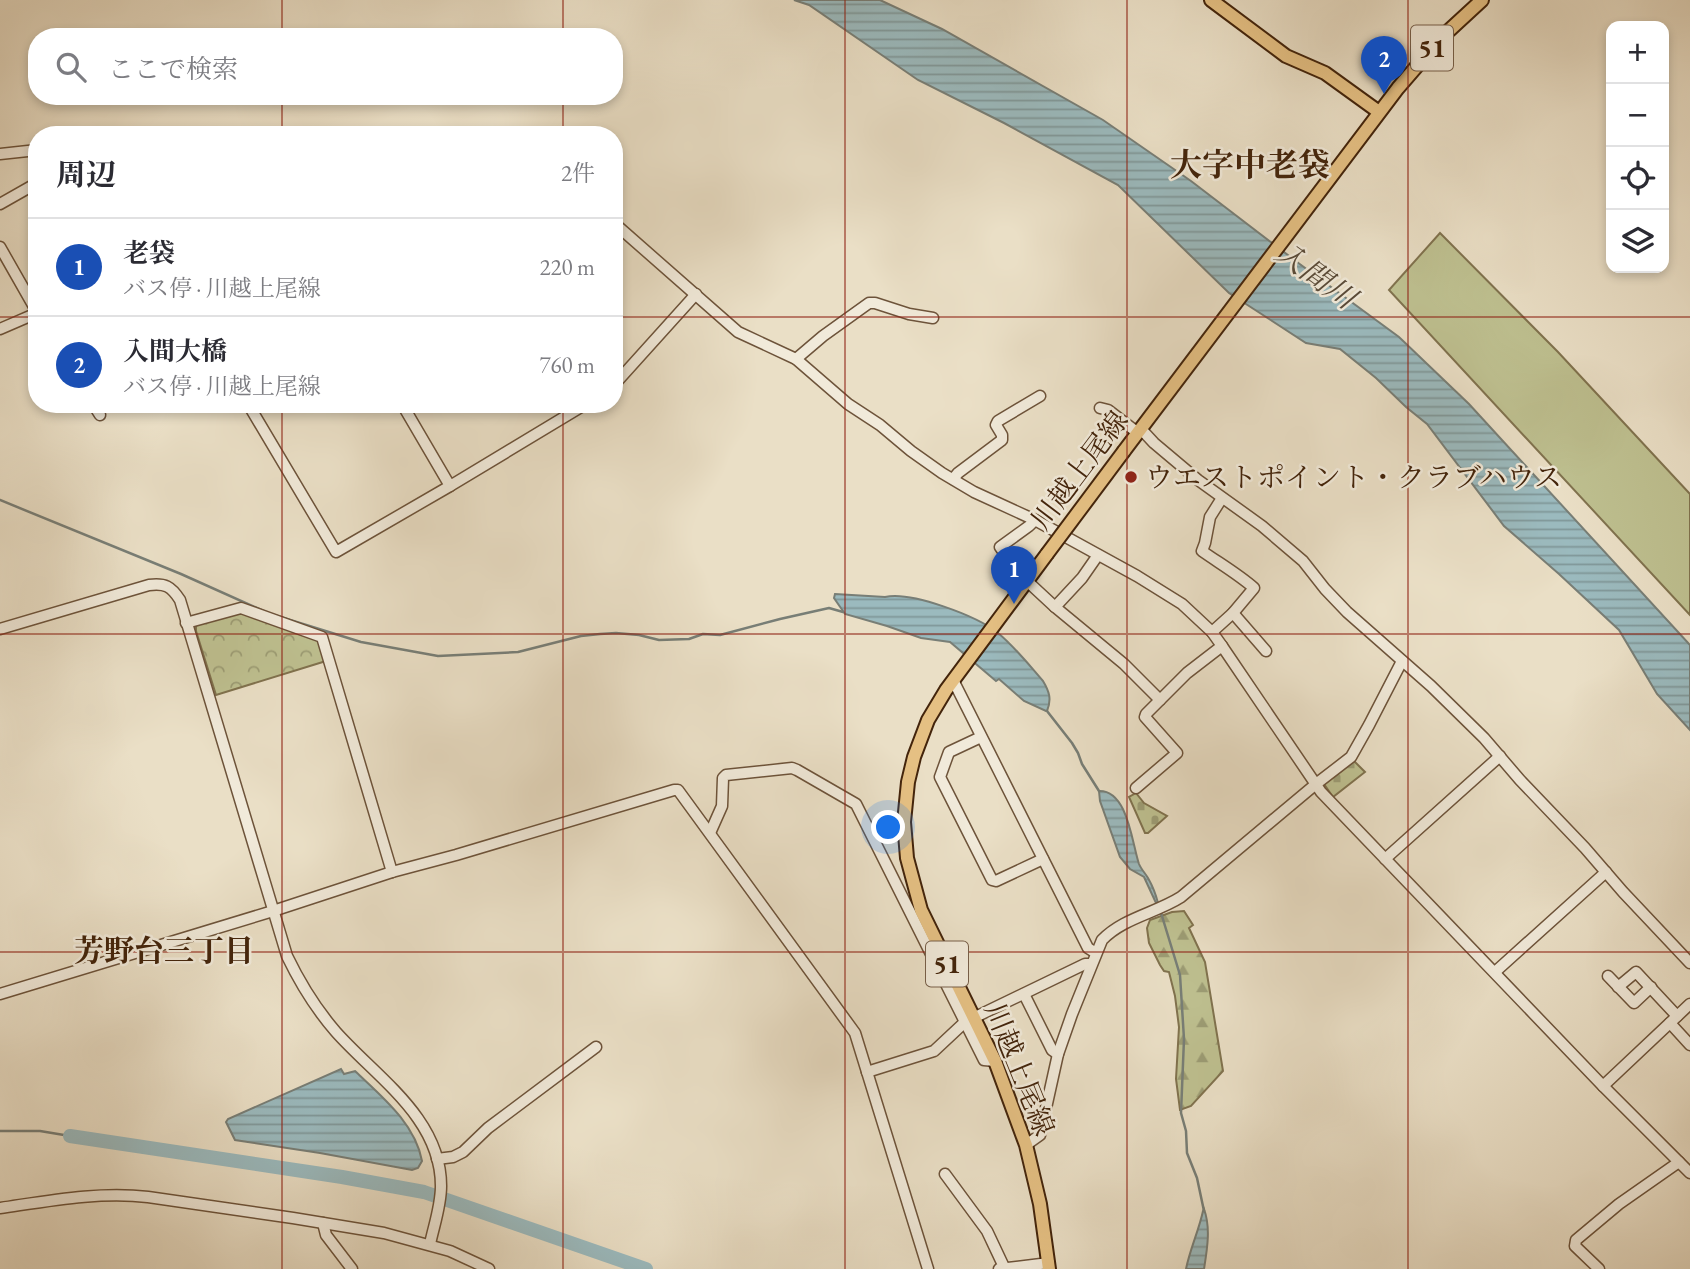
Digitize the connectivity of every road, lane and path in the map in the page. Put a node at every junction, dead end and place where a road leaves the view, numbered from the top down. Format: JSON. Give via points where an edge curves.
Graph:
{"nodes":[{"id":1,"x":1211,"y":0,"type":"edge"},
{"id":2,"x":1482,"y":0,"type":"edge"},
{"id":3,"x":1380,"y":118,"type":"junction"},
{"id":4,"x":28,"y":151,"type":"edge"},
{"id":5,"x":0,"y":154,"type":"edge"},
{"id":6,"x":28,"y":188,"type":"edge"},
{"id":7,"x":0,"y":204,"type":"edge"},
{"id":8,"x":623,"y":231,"type":"edge"},
{"id":9,"x":0,"y":247,"type":"edge"},
{"id":10,"x":696,"y":294,"type":"junction"},
{"id":11,"x":28,"y":297,"type":"edge"},
{"id":12,"x":28,"y":317,"type":"edge"},
{"id":13,"x":933,"y":318,"type":"dead end"},
{"id":14,"x":0,"y":329,"type":"edge"},
{"id":15,"x":796,"y":359,"type":"junction"},
{"id":16,"x":623,"y":375,"type":"edge"},
{"id":17,"x":1040,"y":396,"type":"dead end"},
{"id":18,"x":1100,"y":408,"type":"dead end"},
{"id":19,"x":253,"y":413,"type":"edge"},
{"id":20,"x":406,"y":413,"type":"edge"},
{"id":21,"x":571,"y":413,"type":"edge"},
{"id":22,"x":1142,"y":428,"type":"junction"},
{"id":23,"x":953,"y":479,"type":"junction"},
{"id":24,"x":450,"y":486,"type":"junction"},
{"id":25,"x":1222,"y":498,"type":"junction"},
{"id":26,"x":1035,"y":520,"type":"junction"},
{"id":27,"x":1098,"y":555,"type":"junction"},
{"id":28,"x":1029,"y":579,"type":"junction"},
{"id":29,"x":1055,"y":607,"type":"junction"},
{"id":30,"x":1233,"y":613,"type":"junction"},
{"id":31,"x":186,"y":623,"type":"junction"},
{"id":32,"x":0,"y":629,"type":"edge"},
{"id":33,"x":1212,"y":632,"type":"junction"},
{"id":34,"x":1222,"y":646,"type":"junction"},
{"id":35,"x":1266,"y":651,"type":"dead end"},
{"id":36,"x":1402,"y":661,"type":"junction"},
{"id":37,"x":953,"y":680,"type":"junction"},
{"id":38,"x":1160,"y":700,"type":"junction"},
{"id":39,"x":981,"y":737,"type":"junction"},
{"id":40,"x":1500,"y":757,"type":"junction"},
{"id":41,"x":1316,"y":784,"type":"junction"},
{"id":42,"x":1136,"y":788,"type":"dead end"},
{"id":43,"x":710,"y":833,"type":"junction"},
{"id":44,"x":1043,"y":859,"type":"junction"},
{"id":45,"x":1385,"y":859,"type":"junction"},
{"id":46,"x":393,"y":872,"type":"junction"},
{"id":47,"x":1606,"y":872,"type":"junction"},
{"id":48,"x":273,"y":911,"type":"junction"},
{"id":49,"x":1096,"y":953,"type":"junction"},
{"id":50,"x":1690,"y":963,"type":"edge"},
{"id":51,"x":1091,"y":964,"type":"junction"},
{"id":52,"x":1495,"y":972,"type":"junction"},
{"id":53,"x":1608,"y":976,"type":"dead end"},
{"id":54,"x":1618,"y":987,"type":"junction"},
{"id":55,"x":1651,"y":988,"type":"junction"},
{"id":56,"x":0,"y":994,"type":"edge"},
{"id":57,"x":1024,"y":994,"type":"junction"},
{"id":58,"x":1690,"y":1004,"type":"edge"},
{"id":59,"x":970,"y":1020,"type":"junction"},
{"id":60,"x":1673,"y":1020,"type":"junction"},
{"id":61,"x":1690,"y":1045,"type":"edge"},
{"id":62,"x":596,"y":1047,"type":"dead end"},
{"id":63,"x":1058,"y":1054,"type":"junction"},
{"id":64,"x":867,"y":1072,"type":"junction"},
{"id":65,"x":1603,"y":1086,"type":"junction"},
{"id":66,"x":1026,"y":1145,"type":"junction"},
{"id":67,"x":437,"y":1159,"type":"junction"},
{"id":68,"x":1679,"y":1162,"type":"junction"},
{"id":69,"x":1690,"y":1173,"type":"edge"},
{"id":70,"x":945,"y":1174,"type":"dead end"},
{"id":71,"x":0,"y":1209,"type":"edge"},
{"id":72,"x":323,"y":1223,"type":"junction"},
{"id":73,"x":430,"y":1244,"type":"junction"},
{"id":74,"x":1049,"y":1266,"type":"edge"},
{"id":75,"x":1002,"y":1268,"type":"edge"},
{"id":76,"x":352,"y":1269,"type":"edge"},
{"id":77,"x":489,"y":1269,"type":"edge"},
{"id":78,"x":928,"y":1269,"type":"edge"},
{"id":79,"x":1599,"y":1269,"type":"edge"}],
"edges":[{"from":1,"to":3,"type":"main road","via":[[1286,56],[1325,73]]},
{"from":2,"to":3,"type":"main road","name":"川越上尾線","number":"51","via":[[1426,54]]},
{"from":3,"to":22,"type":"main road","name":"川越上尾線","number":"51"},
{"from":4,"to":5,"type":"street"},
{"from":6,"to":7,"type":"street"},
{"from":8,"to":10,"type":"street"},
{"from":9,"to":11,"type":"street"},
{"from":10,"to":15,"type":"street","via":[[738,332]]},
{"from":10,"to":16,"type":"street"},
{"from":12,"to":14,"type":"street"},
{"from":13,"to":15,"type":"street","via":[[869,303]]},
{"from":15,"to":23,"type":"street","via":[[848,404]]},
{"from":17,"to":23,"type":"street","via":[[998,421],[1002,440]]},
{"from":18,"to":22,"type":"street"},
{"from":19,"to":24,"type":"street","via":[[336,552]]},
{"from":20,"to":24,"type":"street"},
{"from":21,"to":24,"type":"street"},
{"from":22,"to":25,"type":"street"},
{"from":22,"to":28,"type":"main road","name":"川越上尾線","number":"51","bridge":true},
{"from":23,"to":26,"type":"street"},
{"from":25,"to":30,"type":"street","via":[[1210,517],[1202,551],[1254,589]]},
{"from":25,"to":36,"type":"street","via":[[1303,561],[1325,589]]},
{"from":26,"to":27,"type":"street"},
{"from":26,"to":28,"type":"street","via":[[1000,547]]},
{"from":27,"to":29,"type":"street"},
{"from":27,"to":33,"type":"street","via":[[1182,604]]},
{"from":28,"to":29,"type":"street"},
{"from":28,"to":37,"type":"main road","name":"川越上尾線","number":"51"},
{"from":29,"to":38,"type":"street"},
{"from":30,"to":33,"type":"street"},
{"from":30,"to":35,"type":"street"},
{"from":31,"to":32,"type":"street","via":[[173,589],[149,584]]},
{"from":31,"to":46,"type":"street","via":[[241,608],[322,637]]},
{"from":31,"to":48,"type":"street"},
{"from":33,"to":34,"type":"street"},
{"from":34,"to":38,"type":"street"},
{"from":34,"to":41,"type":"street"},
{"from":36,"to":40,"type":"street"},
{"from":36,"to":41,"type":"street","via":[[1351,757]]},
{"from":37,"to":39,"type":"street"},
{"from":37,"to":59,"type":"main road","name":"川越上尾線","number":"51","via":[[928,720],[914,757],[905,804],[905,840],[921,910]]},
{"from":38,"to":42,"type":"street","via":[[1145,717],[1177,753]]},
{"from":39,"to":44,"type":"street"},
{"from":39,"to":44,"type":"street","via":[[949,752],[940,777],[992,880]]},
{"from":40,"to":45,"type":"street"},
{"from":40,"to":47,"type":"street"},
{"from":41,"to":45,"type":"street"},
{"from":41,"to":49,"type":"street","via":[[1181,897],[1111,930]]},
{"from":43,"to":46,"type":"street","via":[[674,790]]},
{"from":43,"to":59,"type":"street","via":[[722,806],[726,775],[797,769],[856,804]]},
{"from":43,"to":64,"type":"street","via":[[855,1033]]},
{"from":44,"to":49,"type":"street","via":[[1088,948]]},
{"from":45,"to":52,"type":"street"},
{"from":46,"to":48,"type":"street"},
{"from":47,"to":50,"type":"street"},
{"from":47,"to":52,"type":"street"},
{"from":48,"to":56,"type":"street"},
{"from":48,"to":67,"type":"street","via":[[287,956],[305,990],[334,1030],[422,1122]]},
{"from":49,"to":51,"type":"street"},
{"from":51,"to":57,"type":"street"},
{"from":51,"to":63,"type":"street"},
{"from":52,"to":65,"type":"street"},
{"from":53,"to":54,"type":"street"},
{"from":54,"to":55,"type":"street","via":[[1634,1003]]},
{"from":54,"to":55,"type":"street","via":[[1636,972]]},
{"from":55,"to":60,"type":"street"},
{"from":57,"to":59,"type":"street"},
{"from":57,"to":63,"type":"street"},
{"from":58,"to":60,"type":"street"},
{"from":59,"to":64,"type":"street","via":[[934,1051]]},
{"from":59,"to":66,"type":"main road","name":"川越上尾線","number":"51","via":[[995,1060]]},
{"from":60,"to":61,"type":"street"},
{"from":60,"to":65,"type":"street"},
{"from":62,"to":67,"type":"street","via":[[463,1152]]},
{"from":63,"to":66,"type":"street","via":[[1040,1135]]},
{"from":64,"to":78,"type":"street"},
{"from":65,"to":68,"type":"street"},
{"from":66,"to":74,"type":"main road","name":"川越上尾線","number":"51"},
{"from":67,"to":73,"type":"street","via":[[441,1188]]},
{"from":68,"to":69,"type":"street"},
{"from":68,"to":79,"type":"street","via":[[1576,1240],[1575,1246]]},
{"from":70,"to":75,"type":"street","via":[[986,1231]]},
{"from":71,"to":72,"type":"street","via":[[126,1195]]},
{"from":72,"to":73,"type":"street"},
{"from":72,"to":76,"type":"street","via":[[326,1235]]},
{"from":73,"to":77,"type":"street"},
{"from":74,"to":75,"type":"street"}]}
